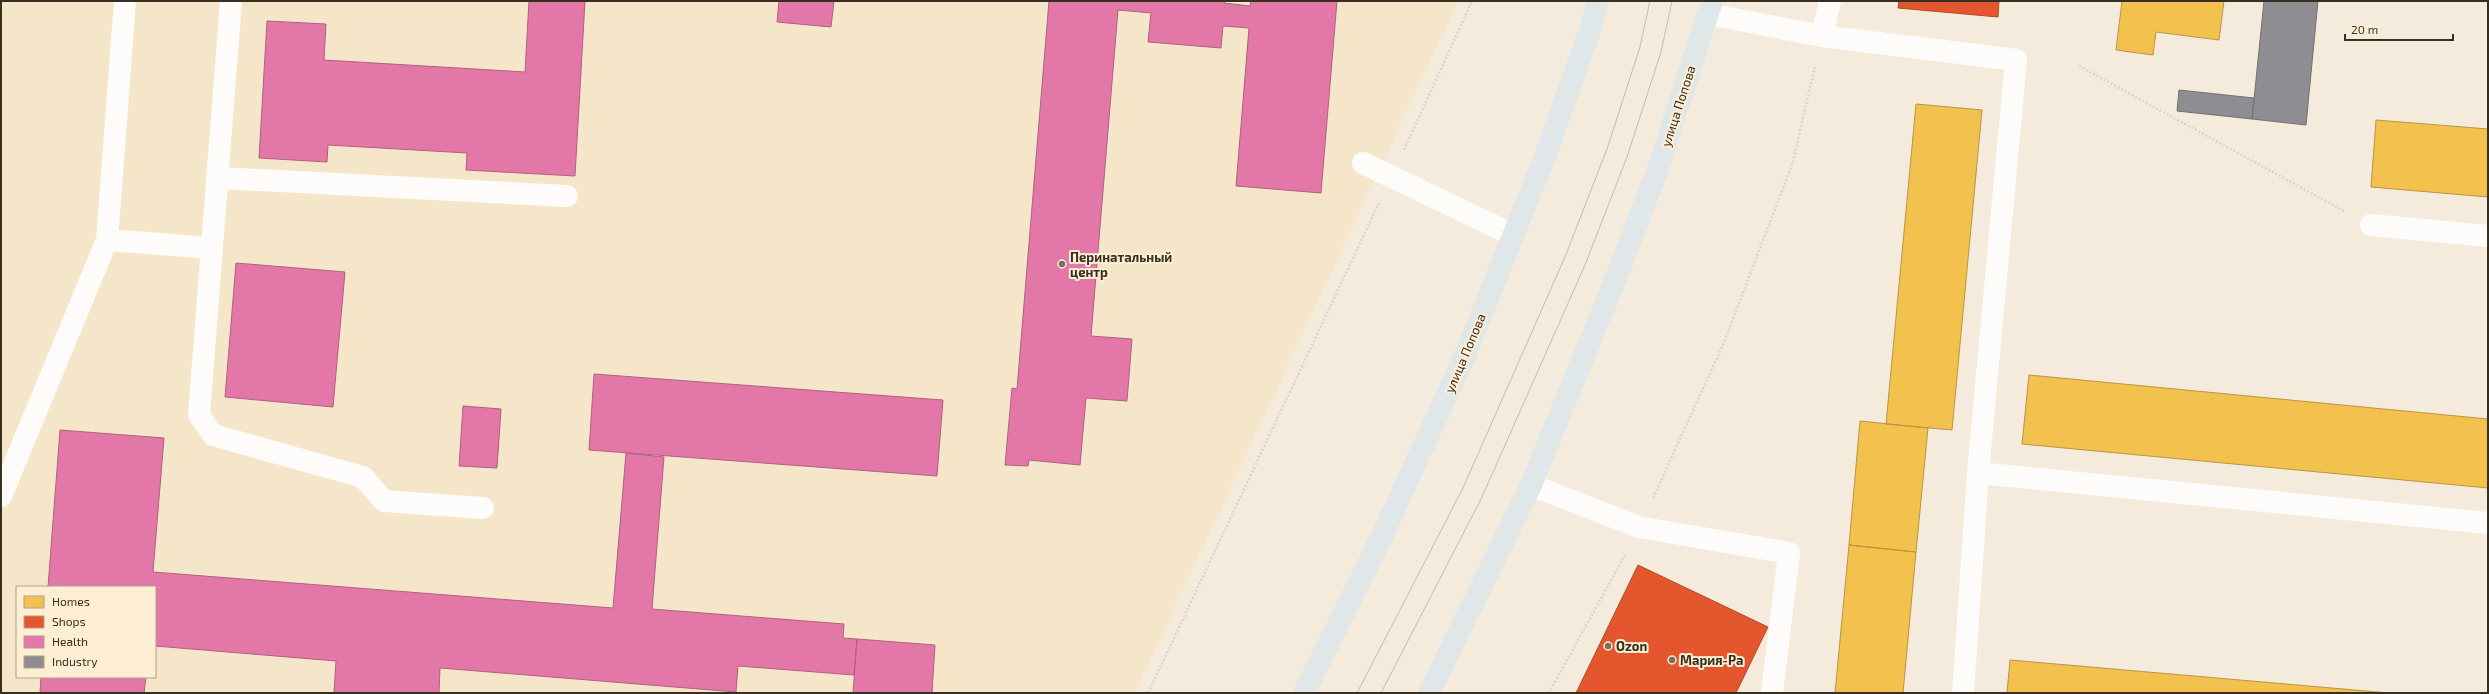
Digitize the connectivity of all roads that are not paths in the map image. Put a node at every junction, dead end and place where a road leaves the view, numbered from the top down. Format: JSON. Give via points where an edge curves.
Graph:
{"nodes":[{"id":1,"x":125,"y":1,"type":"edge"},
{"id":2,"x":231,"y":1,"type":"edge"},
{"id":3,"x":1598,"y":1,"type":"edge"},
{"id":4,"x":1830,"y":1,"type":"edge"},
{"id":5,"x":1710,"y":8,"type":"edge"},
{"id":6,"x":1822,"y":36,"type":"junction"},
{"id":7,"x":1363,"y":163,"type":"dead end"},
{"id":8,"x":219,"y":178,"type":"junction"},
{"id":9,"x":567,"y":196,"type":"dead end"},
{"id":10,"x":2371,"y":225,"type":"road end"},
{"id":11,"x":1513,"y":235,"type":"junction"},
{"id":12,"x":2488,"y":236,"type":"edge"},
{"id":13,"x":107,"y":240,"type":"junction"},
{"id":14,"x":212,"y":248,"type":"junction"},
{"id":15,"x":1978,"y":473,"type":"junction"},
{"id":16,"x":1531,"y":485,"type":"junction"},
{"id":17,"x":1,"y":496,"type":"edge"},
{"id":18,"x":483,"y":508,"type":"dead end"},
{"id":19,"x":2488,"y":523,"type":"edge"},
{"id":20,"x":1304,"y":693,"type":"edge"},
{"id":21,"x":1429,"y":693,"type":"edge"},
{"id":22,"x":1772,"y":693,"type":"edge"},
{"id":23,"x":1963,"y":693,"type":"edge"}],
"edges":[{"from":1,"to":13,"type":"lane"},
{"from":2,"to":8,"type":"lane"},
{"from":3,"to":11,"type":"main road","name":"улица Попова","via":[[1546,154]]},
{"from":4,"to":6,"type":"lane"},
{"from":5,"to":6,"type":"lane"},
{"from":5,"to":16,"type":"main road","name":"улица Попова","via":[[1658,169]]},
{"from":6,"to":15,"type":"lane","via":[[2016,60]]},
{"from":7,"to":11,"type":"lane"},
{"from":8,"to":9,"type":"lane"},
{"from":8,"to":14,"type":"lane"},
{"from":10,"to":12,"type":"lane"},
{"from":11,"to":20,"type":"main road","name":"улица Попова","via":[[1466,353],[1384,532]]},
{"from":13,"to":14,"type":"lane"},
{"from":13,"to":17,"type":"lane"},
{"from":14,"to":18,"type":"lane","via":[[199,415],[212,435],[363,476],[384,501]]},
{"from":15,"to":19,"type":"lane"},
{"from":15,"to":23,"type":"lane"},
{"from":16,"to":21,"type":"main road","name":"улица Попова"},
{"from":16,"to":22,"type":"lane","via":[[1639,528],[1789,553]]}]}
